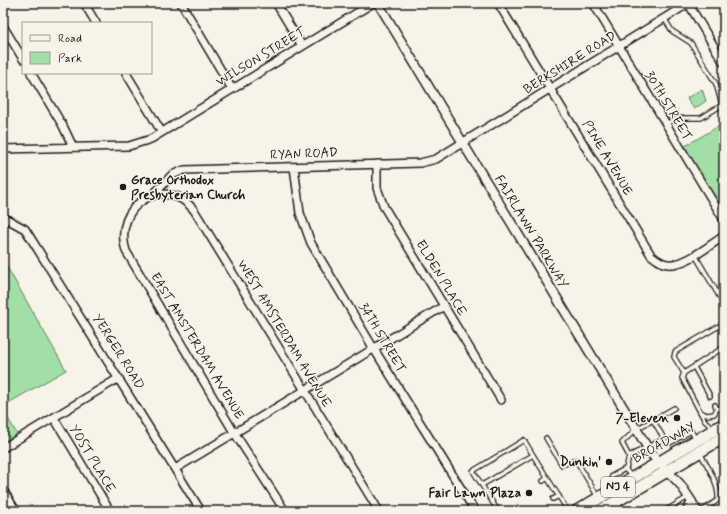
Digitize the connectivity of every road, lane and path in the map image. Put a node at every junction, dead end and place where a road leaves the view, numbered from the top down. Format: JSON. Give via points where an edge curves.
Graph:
{"nodes":[{"id":1,"x":84,"y":3,"type":"edge"},
{"id":2,"x":181,"y":3,"type":"edge"},
{"id":3,"x":276,"y":3,"type":"edge"},
{"id":4,"x":373,"y":3,"type":"edge"},
{"id":5,"x":378,"y":3,"type":"edge"},
{"id":6,"x":498,"y":3,"type":"edge"},
{"id":7,"x":593,"y":3,"type":"edge"},
{"id":8,"x":688,"y":3,"type":"edge"},
{"id":9,"x":664,"y":18,"type":"junction"},
{"id":10,"x":95,"y":22,"type":"edge"},
{"id":11,"x":3,"y":26,"type":"edge"},
{"id":12,"x":302,"y":46,"type":"junction"},
{"id":13,"x":618,"y":47,"type":"junction"},
{"id":14,"x":22,"y":57,"type":"edge"},
{"id":15,"x":724,"y":63,"type":"edge"},
{"id":16,"x":32,"y":74,"type":"edge"},
{"id":17,"x":127,"y":74,"type":"edge"},
{"id":18,"x":232,"y":89,"type":"junction"},
{"id":19,"x":551,"y":89,"type":"junction"},
{"id":20,"x":665,"y":124,"type":"junction"},
{"id":21,"x":162,"y":131,"type":"junction"},
{"id":22,"x":463,"y":144,"type":"junction"},
{"id":23,"x":73,"y":147,"type":"junction"},
{"id":24,"x":3,"y":149,"type":"edge"},
{"id":25,"x":377,"y":164,"type":"junction"},
{"id":26,"x":294,"y":167,"type":"junction"},
{"id":27,"x":152,"y":196,"type":"junction"},
{"id":28,"x":3,"y":217,"type":"edge"},
{"id":29,"x":724,"y":220,"type":"edge"},
{"id":30,"x":724,"y":236,"type":"edge"},
{"id":31,"x":695,"y":254,"type":"junction"},
{"id":32,"x":724,"y":300,"type":"edge"},
{"id":33,"x":444,"y":306,"type":"junction"},
{"id":34,"x":724,"y":323,"type":"edge"},
{"id":35,"x":724,"y":347,"type":"edge"},
{"id":36,"x":374,"y":349,"type":"junction"},
{"id":37,"x":694,"y":367,"type":"junction"},
{"id":38,"x":684,"y":373,"type":"junction"},
{"id":39,"x":119,"y":378,"type":"junction"},
{"id":40,"x":305,"y":390,"type":"junction"},
{"id":41,"x":710,"y":396,"type":"dead end"},
{"id":42,"x":501,"y":400,"type":"dead end"},
{"id":43,"x":715,"y":405,"type":"dead end"},
{"id":44,"x":674,"y":408,"type":"dead end"},
{"id":45,"x":699,"y":411,"type":"junction"},
{"id":46,"x":54,"y":418,"type":"junction"},
{"id":47,"x":653,"y":420,"type":"junction"},
{"id":48,"x":720,"y":427,"type":"edge"},
{"id":49,"x":636,"y":429,"type":"junction"},
{"id":50,"x":235,"y":433,"type":"junction"},
{"id":51,"x":724,"y":437,"type":"edge"},
{"id":52,"x":546,"y":438,"type":"dead end"},
{"id":53,"x":664,"y":439,"type":"junction"},
{"id":54,"x":679,"y":444,"type":"junction"},
{"id":55,"x":3,"y":448,"type":"edge"},
{"id":56,"x":648,"y":448,"type":"junction"},
{"id":57,"x":699,"y":452,"type":"junction"},
{"id":58,"x":533,"y":455,"type":"junction"},
{"id":59,"x":630,"y":456,"type":"junction"},
{"id":60,"x":658,"y":462,"type":"junction"},
{"id":61,"x":175,"y":469,"type":"junction"},
{"id":62,"x":667,"y":471,"type":"junction"},
{"id":63,"x":629,"y":473,"type":"junction"},
{"id":64,"x":548,"y":478,"type":"junction"},
{"id":65,"x":543,"y":481,"type":"dead end"},
{"id":66,"x":482,"y":485,"type":"junction"},
{"id":67,"x":3,"y":490,"type":"edge"},
{"id":68,"x":558,"y":496,"type":"junction"},
{"id":69,"x":598,"y":498,"type":"junction"},
{"id":70,"x":553,"y":499,"type":"dead end"},
{"id":71,"x":691,"y":499,"type":"junction"},
{"id":72,"x":617,"y":501,"type":"junction"},
{"id":73,"x":16,"y":511,"type":"edge"},
{"id":74,"x":110,"y":511,"type":"edge"},
{"id":75,"x":201,"y":511,"type":"edge"},
{"id":76,"x":285,"y":511,"type":"edge"},
{"id":77,"x":378,"y":511,"type":"edge"},
{"id":78,"x":475,"y":511,"type":"edge"},
{"id":79,"x":498,"y":511,"type":"edge"},
{"id":80,"x":568,"y":511,"type":"edge"},
{"id":81,"x":577,"y":511,"type":"edge"},
{"id":82,"x":600,"y":511,"type":"edge"},
{"id":83,"x":623,"y":511,"type":"edge"},
{"id":84,"x":665,"y":511,"type":"edge"},
{"id":85,"x":686,"y":511,"type":"edge"},
{"id":86,"x":698,"y":511,"type":"edge"},
{"id":87,"x":702,"y":511,"type":"edge"}],
"edges":[{"from":1,"to":10,"type":"street"},
{"from":2,"to":18,"type":"street"},
{"from":3,"to":12,"type":"street"},
{"from":4,"to":12,"type":"street","name":"WILSON STREET"},
{"from":5,"to":22,"type":"street","name":"FAIRLAWN PARKWAY"},
{"from":6,"to":19,"type":"street","name":"PINE AVENUE"},
{"from":7,"to":13,"type":"street","name":"30TH STREET"},
{"from":8,"to":9,"type":"street","name":"BERKSHIRE ROAD"},
{"from":8,"to":15,"type":"street"},
{"from":9,"to":13,"type":"street","name":"BERKSHIRE ROAD"},
{"from":9,"to":20,"type":"lane","via":[[672,30],[691,43],[716,84],[722,105],[702,118],[678,118]]},
{"from":11,"to":14,"type":"street"},
{"from":12,"to":18,"type":"street","name":"WILSON STREET"},
{"from":13,"to":19,"type":"street","name":"BERKSHIRE ROAD"},
{"from":13,"to":20,"type":"street","name":"30TH STREET"},
{"from":16,"to":23,"type":"street","via":[[64,126]]},
{"from":17,"to":21,"type":"street"},
{"from":18,"to":21,"type":"street","name":"WILSON STREET"},
{"from":19,"to":22,"type":"street","name":"BERKSHIRE ROAD"},
{"from":19,"to":31,"type":"street","name":"PINE AVENUE","via":[[652,255],[666,264],[681,262]]},
{"from":20,"to":29,"type":"street","name":"30TH STREET"},
{"from":21,"to":23,"type":"street","name":"WILSON STREET","via":[[135,145]]},
{"from":22,"to":25,"type":"street","name":"RYAN ROAD","via":[[428,162]]},
{"from":22,"to":49,"type":"street","name":"FAIRLAWN PARKWAY"},
{"from":23,"to":24,"type":"street","name":"WILSON STREET"},
{"from":25,"to":26,"type":"street","name":"RYAN ROAD"},
{"from":25,"to":33,"type":"street","name":"ELDEN PLACE","via":[[377,188],[384,207]]},
{"from":26,"to":27,"type":"street","name":"RYAN ROAD","via":[[184,170],[172,175]]},
{"from":26,"to":36,"type":"street","name":"34TH STREET","via":[[297,200],[304,229]]},
{"from":27,"to":40,"type":"street","name":"WEST AMSTERDAM AVENUE","via":[[169,195],[178,198],[194,210]]},
{"from":27,"to":50,"type":"street","name":"EAST AMSTERDAM AVENUE","via":[[136,205],[126,218],[123,234],[126,251]]},
{"from":28,"to":39,"type":"street","name":"YERGER ROAD","via":[[25,228]]},
{"from":30,"to":31,"type":"street","name":"PINE AVENUE"},
{"from":31,"to":32,"type":"lane","via":[[722,301]]},
{"from":33,"to":36,"type":"street"},
{"from":33,"to":42,"type":"street","name":"ELDEN PLACE"},
{"from":34,"to":38,"type":"lane","via":[[675,352],[674,357]]},
{"from":35,"to":37,"type":"lane"},
{"from":36,"to":40,"type":"street"},
{"from":36,"to":78,"type":"street","name":"34TH STREET"},
{"from":37,"to":38,"type":"lane"},
{"from":37,"to":41,"type":"lane"},
{"from":38,"to":45,"type":"lane","via":[[684,384]]},
{"from":39,"to":46,"type":"street"},
{"from":39,"to":61,"type":"street","name":"YERGER ROAD"},
{"from":40,"to":50,"type":"street"},
{"from":40,"to":77,"type":"street","name":"WEST AMSTERDAM AVENUE"},
{"from":43,"to":45,"type":"lane","via":[[716,411],[711,415]]},
{"from":44,"to":47,"type":"lane"},
{"from":45,"to":48,"type":"lane","via":[[705,422]]},
{"from":46,"to":55,"type":"street"},
{"from":46,"to":74,"type":"street","name":"YOST PLACE"},
{"from":47,"to":49,"type":"lane"},
{"from":47,"to":53,"type":"lane"},
{"from":48,"to":54,"type":"main road","name":"BROADWAY","number":"NJ 4","via":[[697,440]]},
{"from":49,"to":56,"type":"street","name":"FAIRLAWN PARKWAY"},
{"from":49,"to":59,"type":"lane","via":[[622,443]]},
{"from":50,"to":61,"type":"street"},
{"from":50,"to":76,"type":"street","name":"EAST AMSTERDAM AVENUE"},
{"from":51,"to":57,"type":"main road","name":"BROADWAY","number":"NJ 4"},
{"from":52,"to":69,"type":"lane","via":[[562,466],[576,460]]},
{"from":53,"to":54,"type":"lane","via":[[666,442]]},
{"from":53,"to":56,"type":"lane"},
{"from":54,"to":60,"type":"main road","name":"BROADWAY","number":"NJ 4"},
{"from":56,"to":59,"type":"lane"},
{"from":56,"to":60,"type":"street","name":"FAIRLAWN PARKWAY"},
{"from":57,"to":62,"type":"main road","name":"BROADWAY","number":"NJ 4"},
{"from":57,"to":87,"type":"lane","via":[[717,486],[718,494],[718,500]]},
{"from":58,"to":64,"type":"lane"},
{"from":58,"to":66,"type":"lane"},
{"from":58,"to":66,"type":"lane","via":[[524,440],[473,471]]},
{"from":59,"to":63,"type":"lane"},
{"from":60,"to":62,"type":"street","name":"FAIRLAWN PARKWAY"},
{"from":60,"to":63,"type":"main road","name":"BROADWAY","number":"NJ 4"},
{"from":61,"to":75,"type":"street","name":"YERGER ROAD"},
{"from":62,"to":71,"type":"street","name":"FAIRLAWN PARKWAY"},
{"from":62,"to":72,"type":"main road","name":"BROADWAY","number":"NJ 4"},
{"from":63,"to":69,"type":"main road","name":"BROADWAY","number":"NJ 4","via":[[616,488]]},
{"from":64,"to":65,"type":"lane"},
{"from":64,"to":68,"type":"lane"},
{"from":66,"to":79,"type":"lane"},
{"from":67,"to":73,"type":"street"},
{"from":68,"to":70,"type":"lane"},
{"from":68,"to":80,"type":"lane"},
{"from":69,"to":81,"type":"main road","name":"BROADWAY","number":"NJ 4"},
{"from":71,"to":84,"type":"lane"},
{"from":71,"to":85,"type":"street"},
{"from":71,"to":86,"type":"street"},
{"from":72,"to":82,"type":"main road","name":"BROADWAY","number":"NJ 4"},
{"from":72,"to":83,"type":"lane"}]}
